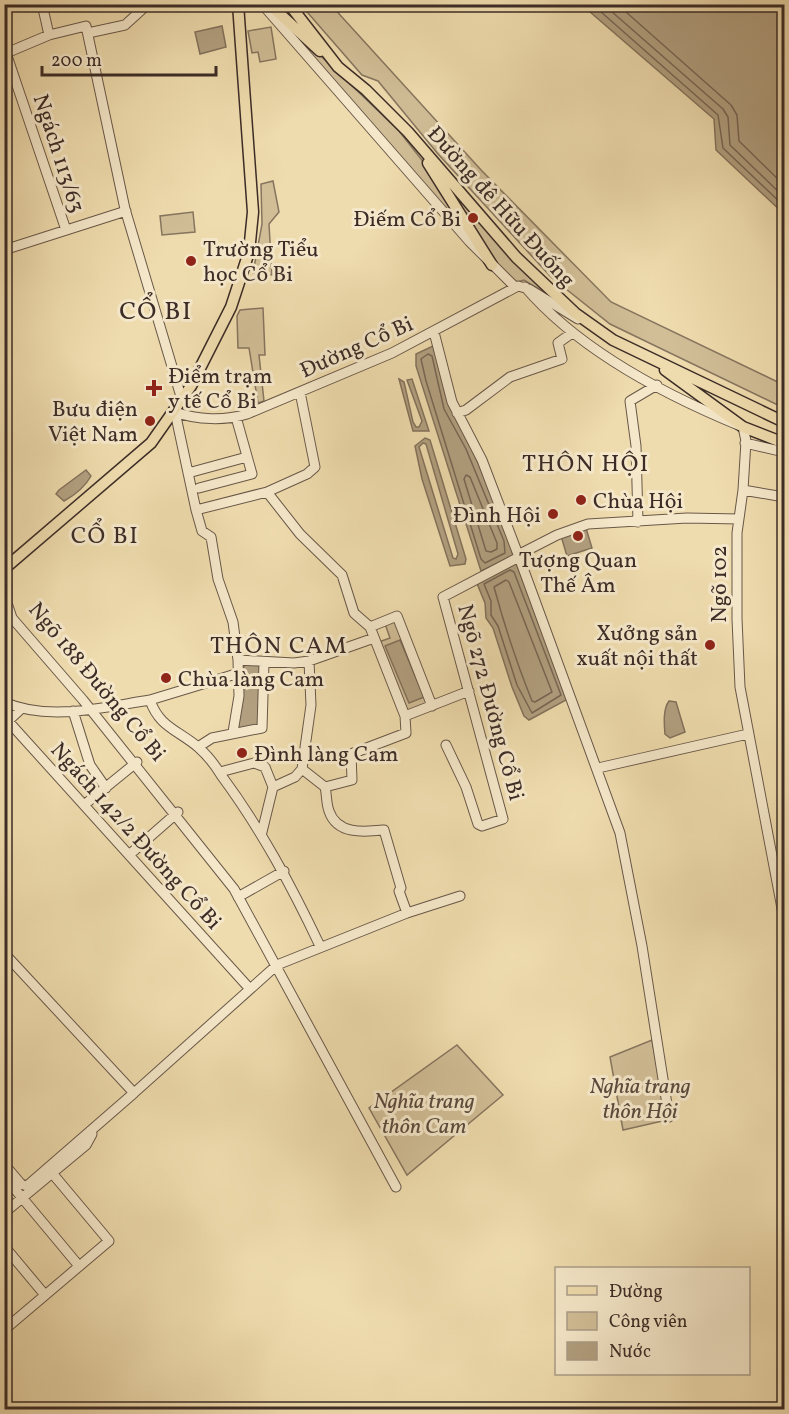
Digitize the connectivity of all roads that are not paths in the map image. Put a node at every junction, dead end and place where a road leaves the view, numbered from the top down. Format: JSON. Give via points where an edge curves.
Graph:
{"nodes":[{"id":1,"x":42,"y":4,"type":"edge"},
{"id":2,"x":148,"y":4,"type":"edge"},
{"id":3,"x":238,"y":4,"type":"edge"},
{"id":4,"x":262,"y":4,"type":"edge"},
{"id":5,"x":269,"y":4,"type":"edge"},
{"id":6,"x":289,"y":4,"type":"edge"},
{"id":7,"x":88,"y":33,"type":"junction"},
{"id":8,"x":49,"y":35,"type":"junction"},
{"id":9,"x":5,"y":52,"type":"edge"},
{"id":10,"x":338,"y":67,"type":"junction"},
{"id":11,"x":408,"y":132,"type":"junction"},
{"id":12,"x":126,"y":211,"type":"junction"},
{"id":13,"x":66,"y":231,"type":"junction"},
{"id":14,"x":4,"y":250,"type":"edge"},
{"id":15,"x":492,"y":265,"type":"junction"},
{"id":16,"x":520,"y":287,"type":"junction"},
{"id":17,"x":589,"y":324,"type":"junction"},
{"id":18,"x":434,"y":332,"type":"junction"},
{"id":19,"x":572,"y":333,"type":"junction"},
{"id":20,"x":643,"y":354,"type":"junction"},
{"id":21,"x":657,"y":385,"type":"junction"},
{"id":22,"x":300,"y":392,"type":"junction"},
{"id":23,"x":182,"y":400,"type":"junction"},
{"id":24,"x":175,"y":411,"type":"junction"},
{"id":25,"x":457,"y":412,"type":"junction"},
{"id":26,"x":236,"y":417,"type":"junction"},
{"id":27,"x":784,"y":422,"type":"edge"},
{"id":28,"x":743,"y":428,"type":"junction"},
{"id":29,"x":746,"y":443,"type":"junction"},
{"id":30,"x":784,"y":443,"type":"edge"},
{"id":31,"x":784,"y":452,"type":"edge"},
{"id":32,"x":247,"y":457,"type":"junction"},
{"id":33,"x":188,"y":473,"type":"junction"},
{"id":34,"x":199,"y":488,"type":"dead end"},
{"id":35,"x":743,"y":490,"type":"junction"},
{"id":36,"x":267,"y":492,"type":"junction"},
{"id":37,"x":784,"y":497,"type":"edge"},
{"id":38,"x":196,"y":510,"type":"junction"},
{"id":39,"x":738,"y":519,"type":"junction"},
{"id":40,"x":638,"y":522,"type":"junction"},
{"id":41,"x":518,"y":556,"type":"junction"},
{"id":42,"x":6,"y":568,"type":"edge"},
{"id":43,"x":370,"y":627,"type":"junction"},
{"id":44,"x":374,"y":638,"type":"junction"},
{"id":45,"x":238,"y":660,"type":"junction"},
{"id":46,"x":309,"y":661,"type":"junction"},
{"id":47,"x":264,"y":662,"type":"junction"},
{"id":48,"x":239,"y":673,"type":"junction"},
{"id":49,"x":469,"y":691,"type":"junction"},
{"id":50,"x":150,"y":700,"type":"junction"},
{"id":51,"x":4,"y":702,"type":"edge"},
{"id":52,"x":432,"y":706,"type":"junction"},
{"id":53,"x":93,"y":708,"type":"junction"},
{"id":54,"x":21,"y":709,"type":"junction"},
{"id":55,"x":73,"y":711,"type":"junction"},
{"id":56,"x":405,"y":716,"type":"junction"},
{"id":57,"x":6,"y":722,"type":"edge"},
{"id":58,"x":233,"y":732,"type":"junction"},
{"id":59,"x":749,"y":737,"type":"junction"},
{"id":60,"x":446,"y":745,"type":"dead end"},
{"id":61,"x":198,"y":747,"type":"junction"},
{"id":62,"x":137,"y":762,"type":"junction"},
{"id":63,"x":598,"y":768,"type":"junction"},
{"id":64,"x":302,"y":769,"type":"junction"},
{"id":65,"x":220,"y":772,"type":"junction"},
{"id":66,"x":273,"y":787,"type":"junction"},
{"id":67,"x":325,"y":787,"type":"junction"},
{"id":68,"x":106,"y":788,"type":"junction"},
{"id":69,"x":84,"y":805,"type":"junction"},
{"id":70,"x":178,"y":813,"type":"junction"},
{"id":71,"x":261,"y":831,"type":"junction"},
{"id":72,"x":129,"y":855,"type":"junction"},
{"id":73,"x":284,"y":871,"type":"junction"},
{"id":74,"x":241,"y":895,"type":"junction"},
{"id":75,"x":460,"y":896,"type":"dead end"},
{"id":76,"x":407,"y":913,"type":"junction"},
{"id":77,"x":784,"y":919,"type":"edge"},
{"id":78,"x":320,"y":946,"type":"junction"},
{"id":79,"x":4,"y":953,"type":"edge"},
{"id":80,"x":280,"y":964,"type":"junction"},
{"id":81,"x":250,"y":989,"type":"junction"},
{"id":82,"x":135,"y":1093,"type":"junction"},
{"id":83,"x":669,"y":1117,"type":"dead end"},
{"id":84,"x":98,"y":1125,"type":"junction"},
{"id":85,"x":4,"y":1164,"type":"edge"},
{"id":86,"x":52,"y":1173,"type":"junction"},
{"id":87,"x":4,"y":1176,"type":"edge"},
{"id":88,"x":396,"y":1187,"type":"dead end"},
{"id":89,"x":22,"y":1198,"type":"junction"},
{"id":90,"x":4,"y":1213,"type":"edge"},
{"id":91,"x":4,"y":1246,"type":"edge"},
{"id":92,"x":79,"y":1266,"type":"junction"},
{"id":93,"x":45,"y":1295,"type":"junction"},
{"id":94,"x":6,"y":1324,"type":"edge"}],
"edges":[{"from":1,"to":8,"type":"street"},
{"from":2,"to":7,"type":"street","via":[[125,25]]},
{"from":3,"to":23,"type":"main road","via":[[253,212],[251,239],[231,307]]},
{"from":4,"to":15,"type":"street"},
{"from":5,"to":10,"type":"main road"},
{"from":6,"to":10,"type":"main road","name":"Đường đê Hữu Đuống"},
{"from":7,"to":8,"type":"street","via":[[86,26]]},
{"from":7,"to":12,"type":"street"},
{"from":8,"to":9,"type":"street"},
{"from":9,"to":13,"type":"street","name":"Ngách 113/63"},
{"from":10,"to":11,"type":"main road","name":"Đường đê Hữu Đuống"},
{"from":11,"to":15,"type":"main road"},
{"from":11,"to":17,"type":"main road","name":"Đường đê Hữu Đuống","via":[[516,257]]},
{"from":12,"to":13,"type":"street"},
{"from":12,"to":23,"type":"street"},
{"from":13,"to":14,"type":"street"},
{"from":15,"to":16,"type":"street"},
{"from":16,"to":17,"type":"street"},
{"from":16,"to":18,"type":"street","name":"Đường Cổ Bi"},
{"from":16,"to":19,"type":"street"},
{"from":17,"to":20,"type":"main road","name":"Đường đê Hữu Đuống"},
{"from":18,"to":22,"type":"street","name":"Đường Cổ Bi"},
{"from":18,"to":25,"type":"street"},
{"from":19,"to":21,"type":"street"},
{"from":19,"to":25,"type":"street","via":[[558,343],[562,359],[510,377],[466,410]]},
{"from":20,"to":27,"type":"main road","name":"Đường đê Hữu Đuống"},
{"from":20,"to":28,"type":"main road"},
{"from":21,"to":28,"type":"street"},
{"from":21,"to":40,"type":"street","via":[[630,401],[636,446]]},
{"from":22,"to":26,"type":"street","name":"Đường Cổ Bi"},
{"from":22,"to":36,"type":"street","via":[[315,467]]},
{"from":23,"to":24,"type":"main road"},
{"from":24,"to":26,"type":"street","name":"Đường Cổ Bi","via":[[202,417]]},
{"from":24,"to":33,"type":"street"},
{"from":24,"to":42,"type":"main road","via":[[147,448]]},
{"from":25,"to":41,"type":"street","via":[[482,460]]},
{"from":26,"to":32,"type":"street"},
{"from":28,"to":29,"type":"street","name":"Ngõ 102"},
{"from":28,"to":30,"type":"main road"},
{"from":29,"to":31,"type":"street"},
{"from":29,"to":35,"type":"street","name":"Ngõ 102"},
{"from":32,"to":33,"type":"street"},
{"from":32,"to":34,"type":"street","via":[[252,474]]},
{"from":33,"to":38,"type":"street"},
{"from":35,"to":37,"type":"street"},
{"from":35,"to":39,"type":"street","name":"Ngõ 102"},
{"from":36,"to":38,"type":"street"},
{"from":36,"to":43,"type":"street","via":[[310,545],[338,570],[354,613]]},
{"from":38,"to":45,"type":"street","via":[[202,531],[211,537],[218,579],[233,622]]},
{"from":39,"to":40,"type":"street"},
{"from":39,"to":59,"type":"street","name":"Ngõ 102","via":[[738,653]]},
{"from":40,"to":41,"type":"street","via":[[588,524]]},
{"from":41,"to":49,"type":"street","name":"Ngõ 272 Đường Cổ Bi","via":[[443,597]]},
{"from":41,"to":63,"type":"street"},
{"from":42,"to":53,"type":"street","name":"Ngõ 188 Đường Cổ Bi","via":[[8,609],[14,619]]},
{"from":43,"to":44,"type":"street"},
{"from":43,"to":52,"type":"street","via":[[397,616]]},
{"from":44,"to":46,"type":"street"},
{"from":44,"to":56,"type":"street"},
{"from":45,"to":47,"type":"street"},
{"from":45,"to":48,"type":"street"},
{"from":46,"to":47,"type":"street"},
{"from":46,"to":64,"type":"street","via":[[311,705]]},
{"from":47,"to":58,"type":"street","via":[[262,728]]},
{"from":48,"to":50,"type":"street"},
{"from":48,"to":58,"type":"street"},
{"from":49,"to":52,"type":"street"},
{"from":49,"to":60,"type":"street","name":"Ngõ 272 Đường Cổ Bi","via":[[503,819],[481,826]]},
{"from":50,"to":53,"type":"street"},
{"from":50,"to":61,"type":"street","via":[[165,726]]},
{"from":51,"to":54,"type":"street"},
{"from":52,"to":56,"type":"street"},
{"from":53,"to":55,"type":"street"},
{"from":53,"to":62,"type":"street","name":"Ngõ 188 Đường Cổ Bi"},
{"from":54,"to":55,"type":"street"},
{"from":54,"to":57,"type":"street","name":"Ngách 142/2 Đường Cổ Bi"},
{"from":55,"to":68,"type":"street","via":[[90,765]]},
{"from":56,"to":67,"type":"street","via":[[406,733],[351,754],[352,780]]},
{"from":57,"to":69,"type":"street","name":"Ngách 142/2 Đường Cổ Bi"},
{"from":58,"to":61,"type":"street"},
{"from":59,"to":63,"type":"street"},
{"from":59,"to":77,"type":"street","name":"Ngõ 102"},
{"from":61,"to":65,"type":"street"},
{"from":62,"to":68,"type":"street"},
{"from":62,"to":70,"type":"street","name":"Ngõ 188 Đường Cổ Bi"},
{"from":63,"to":83,"type":"street","via":[[620,833],[633,896]]},
{"from":64,"to":66,"type":"street","via":[[295,777]]},
{"from":64,"to":67,"type":"street"},
{"from":65,"to":66,"type":"street","via":[[262,764]]},
{"from":65,"to":71,"type":"street"},
{"from":66,"to":71,"type":"street"},
{"from":67,"to":76,"type":"street","via":[[329,812],[345,828],[357,832],[384,830]]},
{"from":68,"to":69,"type":"street"},
{"from":69,"to":72,"type":"street","name":"Ngách 142/2 Đường Cổ Bi"},
{"from":70,"to":72,"type":"street"},
{"from":70,"to":74,"type":"street","name":"Ngõ 188 Đường Cổ Bi"},
{"from":71,"to":73,"type":"street"},
{"from":72,"to":81,"type":"street","name":"Ngách 142/2 Đường Cổ Bi"},
{"from":73,"to":74,"type":"street"},
{"from":73,"to":78,"type":"street"},
{"from":74,"to":80,"type":"street","name":"Ngõ 188 Đường Cổ Bi"},
{"from":75,"to":76,"type":"street"},
{"from":76,"to":78,"type":"street"},
{"from":78,"to":80,"type":"street"},
{"from":79,"to":82,"type":"street"},
{"from":80,"to":81,"type":"street"},
{"from":80,"to":88,"type":"street","name":"Ngõ 188 Đường Cổ Bi"},
{"from":81,"to":82,"type":"street"},
{"from":82,"to":84,"type":"street"},
{"from":84,"to":85,"type":"street","via":[[25,1187]]},
{"from":84,"to":86,"type":"street","via":[[86,1145]]},
{"from":86,"to":89,"type":"street"},
{"from":86,"to":92,"type":"street","via":[[109,1240]]},
{"from":87,"to":89,"type":"street"},
{"from":89,"to":90,"type":"street"},
{"from":89,"to":92,"type":"street"},
{"from":91,"to":93,"type":"street"},
{"from":92,"to":93,"type":"street"},
{"from":93,"to":94,"type":"street"}]}
